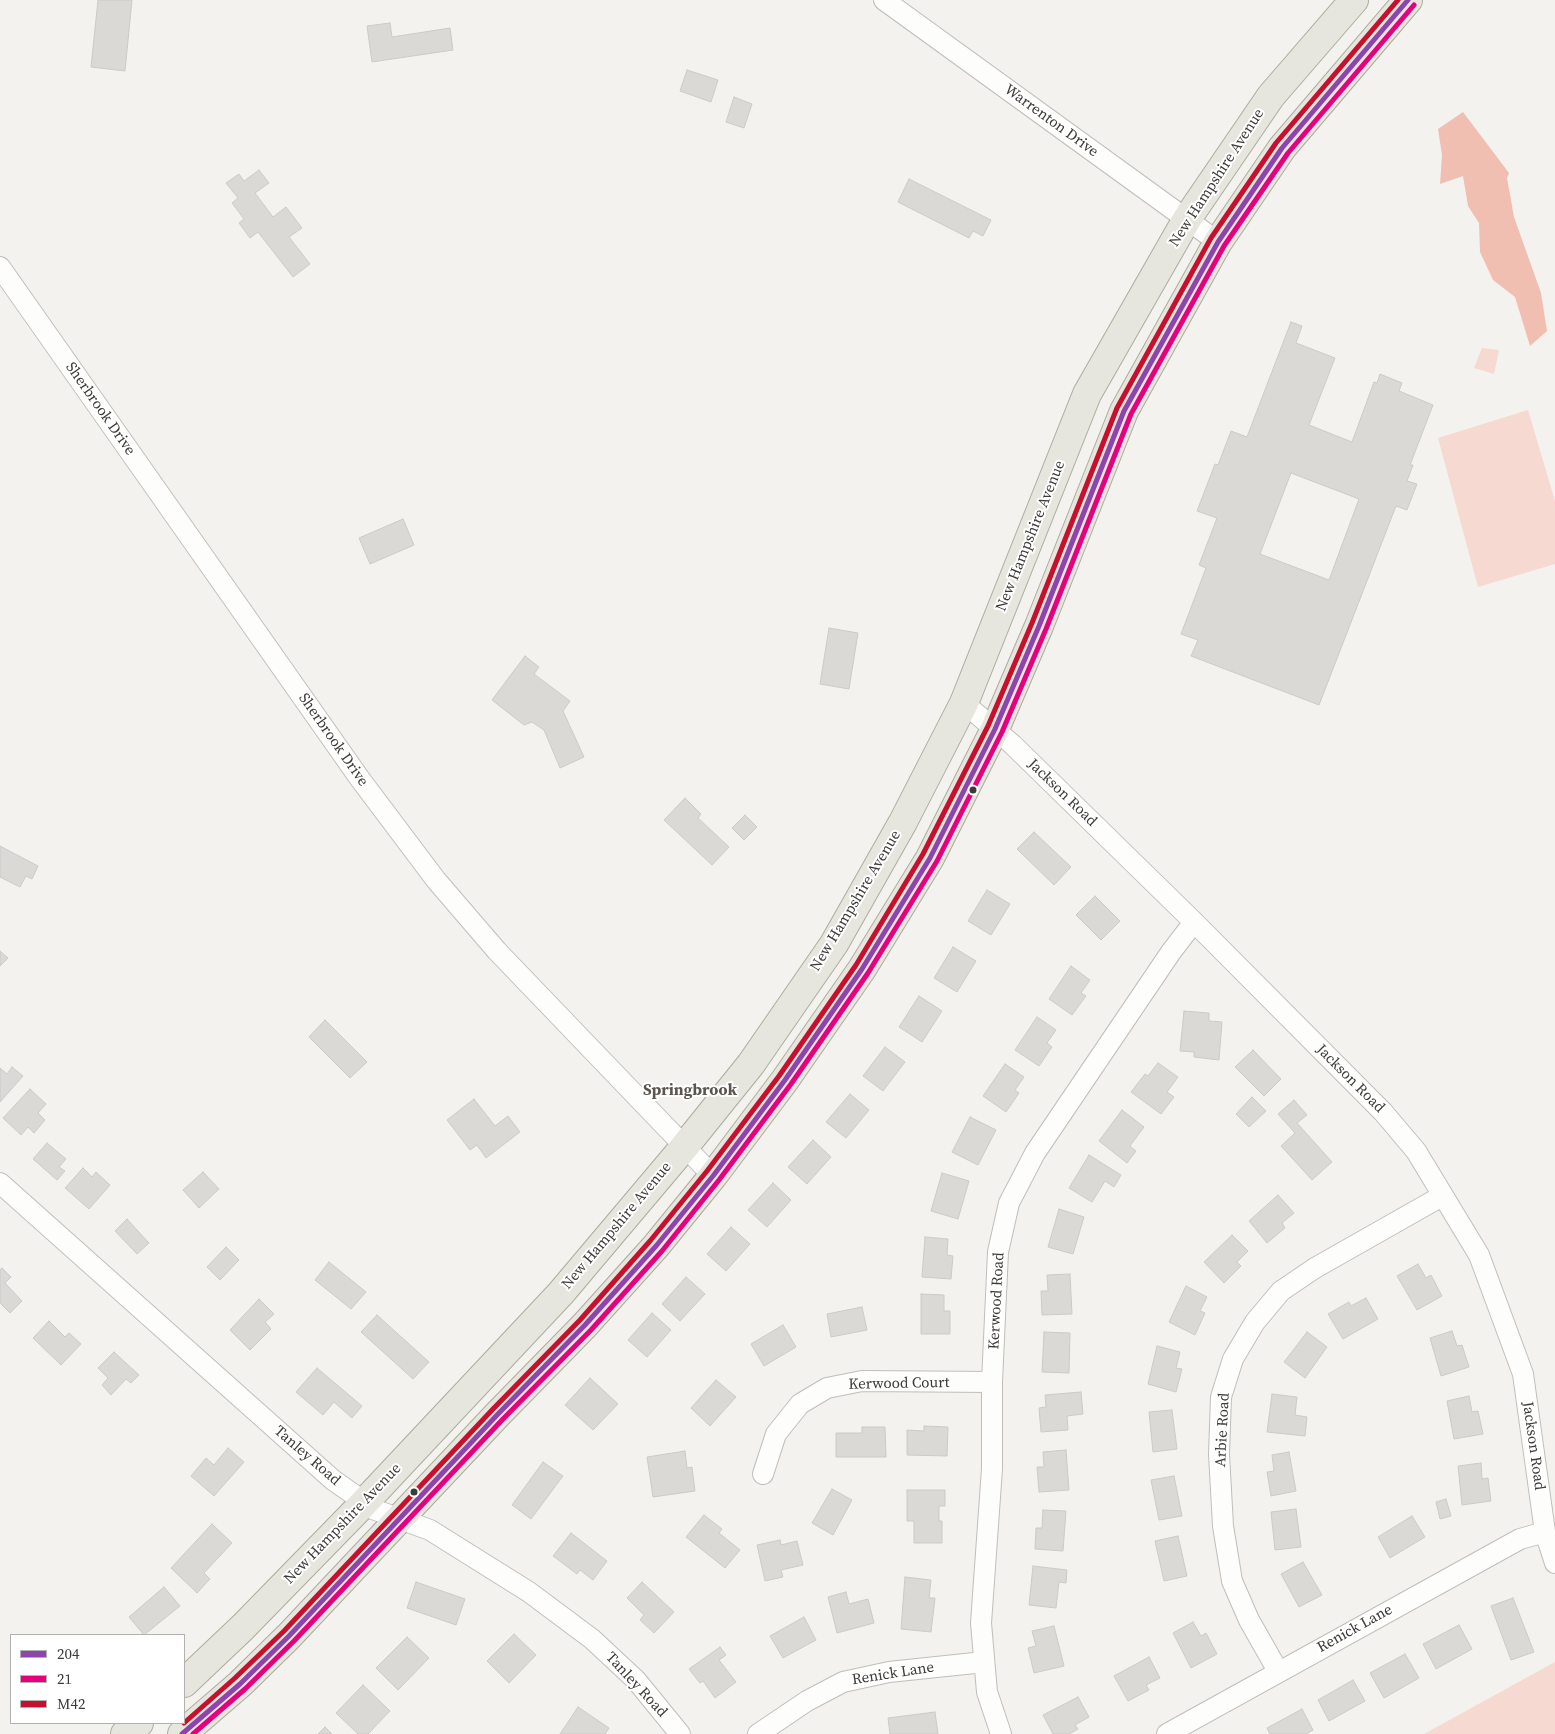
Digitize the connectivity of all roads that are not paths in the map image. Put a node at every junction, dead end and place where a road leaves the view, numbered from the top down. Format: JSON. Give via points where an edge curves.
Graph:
{"nodes":[{"id":1,"x":884,"y":0,"type":"edge"},
{"id":2,"x":1354,"y":0,"type":"edge"},
{"id":3,"x":1408,"y":0,"type":"edge"},
{"id":4,"x":1187,"y":219,"type":"junction"},
{"id":5,"x":1218,"y":242,"type":"junction"},
{"id":6,"x":0,"y":267,"type":"edge"},
{"id":7,"x":964,"y":703,"type":"junction"},
{"id":8,"x":995,"y":729,"type":"junction"},
{"id":9,"x":1194,"y":922,"type":"junction"},
{"id":10,"x":685,"y":1146,"type":"junction"},
{"id":11,"x":713,"y":1176,"type":"junction"},
{"id":12,"x":0,"y":1183,"type":"edge"},
{"id":13,"x":1442,"y":1196,"type":"junction"},
{"id":14,"x":992,"y":1382,"type":"junction"},
{"id":15,"x":763,"y":1474,"type":"dead end"},
{"id":16,"x":362,"y":1505,"type":"junction"},
{"id":17,"x":400,"y":1519,"type":"junction"},
{"id":18,"x":1545,"y":1532,"type":"junction"},
{"id":19,"x":1555,"y":1562,"type":"edge"},
{"id":20,"x":984,"y":1662,"type":"junction"},
{"id":21,"x":1278,"y":1671,"type":"junction"},
{"id":22,"x":185,"y":1682,"type":"edge"},
{"id":23,"x":138,"y":1724,"type":"edge"},
{"id":24,"x":125,"y":1734,"type":"edge"},
{"id":25,"x":182,"y":1734,"type":"edge"},
{"id":26,"x":680,"y":1734,"type":"edge"},
{"id":27,"x":758,"y":1734,"type":"edge"},
{"id":28,"x":1001,"y":1734,"type":"edge"},
{"id":29,"x":1167,"y":1734,"type":"edge"}],
"edges":[{"from":1,"to":4,"type":"street","name":"Warrenton Drive"},
{"from":2,"to":4,"type":"main road","name":"New Hampshire Avenue","via":[[1271,96]]},
{"from":3,"to":5,"type":"main road","via":[[1282,148]]},
{"from":4,"to":5,"type":"street","name":"Warrenton Drive"},
{"from":4,"to":7,"type":"main road","name":"New Hampshire Avenue","via":[[1088,394]]},
{"from":5,"to":8,"type":"main road","via":[[1124,412]]},
{"from":6,"to":10,"type":"street","name":"Sherbrook Drive","via":[[360,779],[436,880],[498,952]]},
{"from":7,"to":8,"type":"street","name":"Jackson Road"},
{"from":7,"to":10,"type":"main road","name":"New Hampshire Avenue","via":[[903,822],[834,944],[751,1064]]},
{"from":8,"to":9,"type":"street","name":"Jackson Road"},
{"from":8,"to":11,"type":"main road","via":[[930,858],[862,969],[786,1080]]},
{"from":9,"to":13,"type":"street","name":"Jackson Road","via":[[1382,1112],[1416,1151]]},
{"from":9,"to":14,"type":"street","name":"Kerwood Road","via":[[1035,1153],[1009,1203],[998,1252]]},
{"from":10,"to":11,"type":"street","name":"Sherbrook Drive"},
{"from":10,"to":16,"type":"main road","name":"New Hampshire Avenue","via":[[561,1293]]},
{"from":11,"to":17,"type":"main road","via":[[592,1318]]},
{"from":12,"to":16,"type":"street","name":"Tanley Road"},
{"from":13,"to":18,"type":"street","name":"Jackson Road","via":[[1479,1255],[1523,1374]]},
{"from":13,"to":21,"type":"street","name":"Arbie Road","via":[[1314,1268],[1281,1291],[1255,1322],[1233,1359],[1221,1397],[1219,1454],[1223,1526],[1232,1581],[1249,1620]]},
{"from":14,"to":15,"type":"street","name":"Kerwood Court","via":[[862,1381],[827,1388],[800,1404],[776,1434]]},
{"from":14,"to":20,"type":"street","name":"Kerwood Road","via":[[992,1469],[981,1623]]},
{"from":16,"to":17,"type":"street","name":"Tanley Road"},
{"from":16,"to":22,"type":"main road","name":"New Hampshire Avenue"},
{"from":17,"to":25,"type":"main road","via":[[289,1636]]},
{"from":17,"to":26,"type":"street","name":"Tanley Road","via":[[430,1530],[528,1592],[592,1639],[636,1680]]},
{"from":18,"to":19,"type":"street","name":"Jackson Road"},
{"from":18,"to":21,"type":"street","name":"Renick Lane","via":[[1520,1539]]},
{"from":20,"to":27,"type":"street","name":"Renick Lane","via":[[889,1672],[843,1682],[807,1701]]},
{"from":20,"to":28,"type":"street","name":"Kerwood Road","via":[[987,1692]]},
{"from":21,"to":29,"type":"street","name":"Renick Lane"},
{"from":23,"to":24,"type":"main road"}]}
